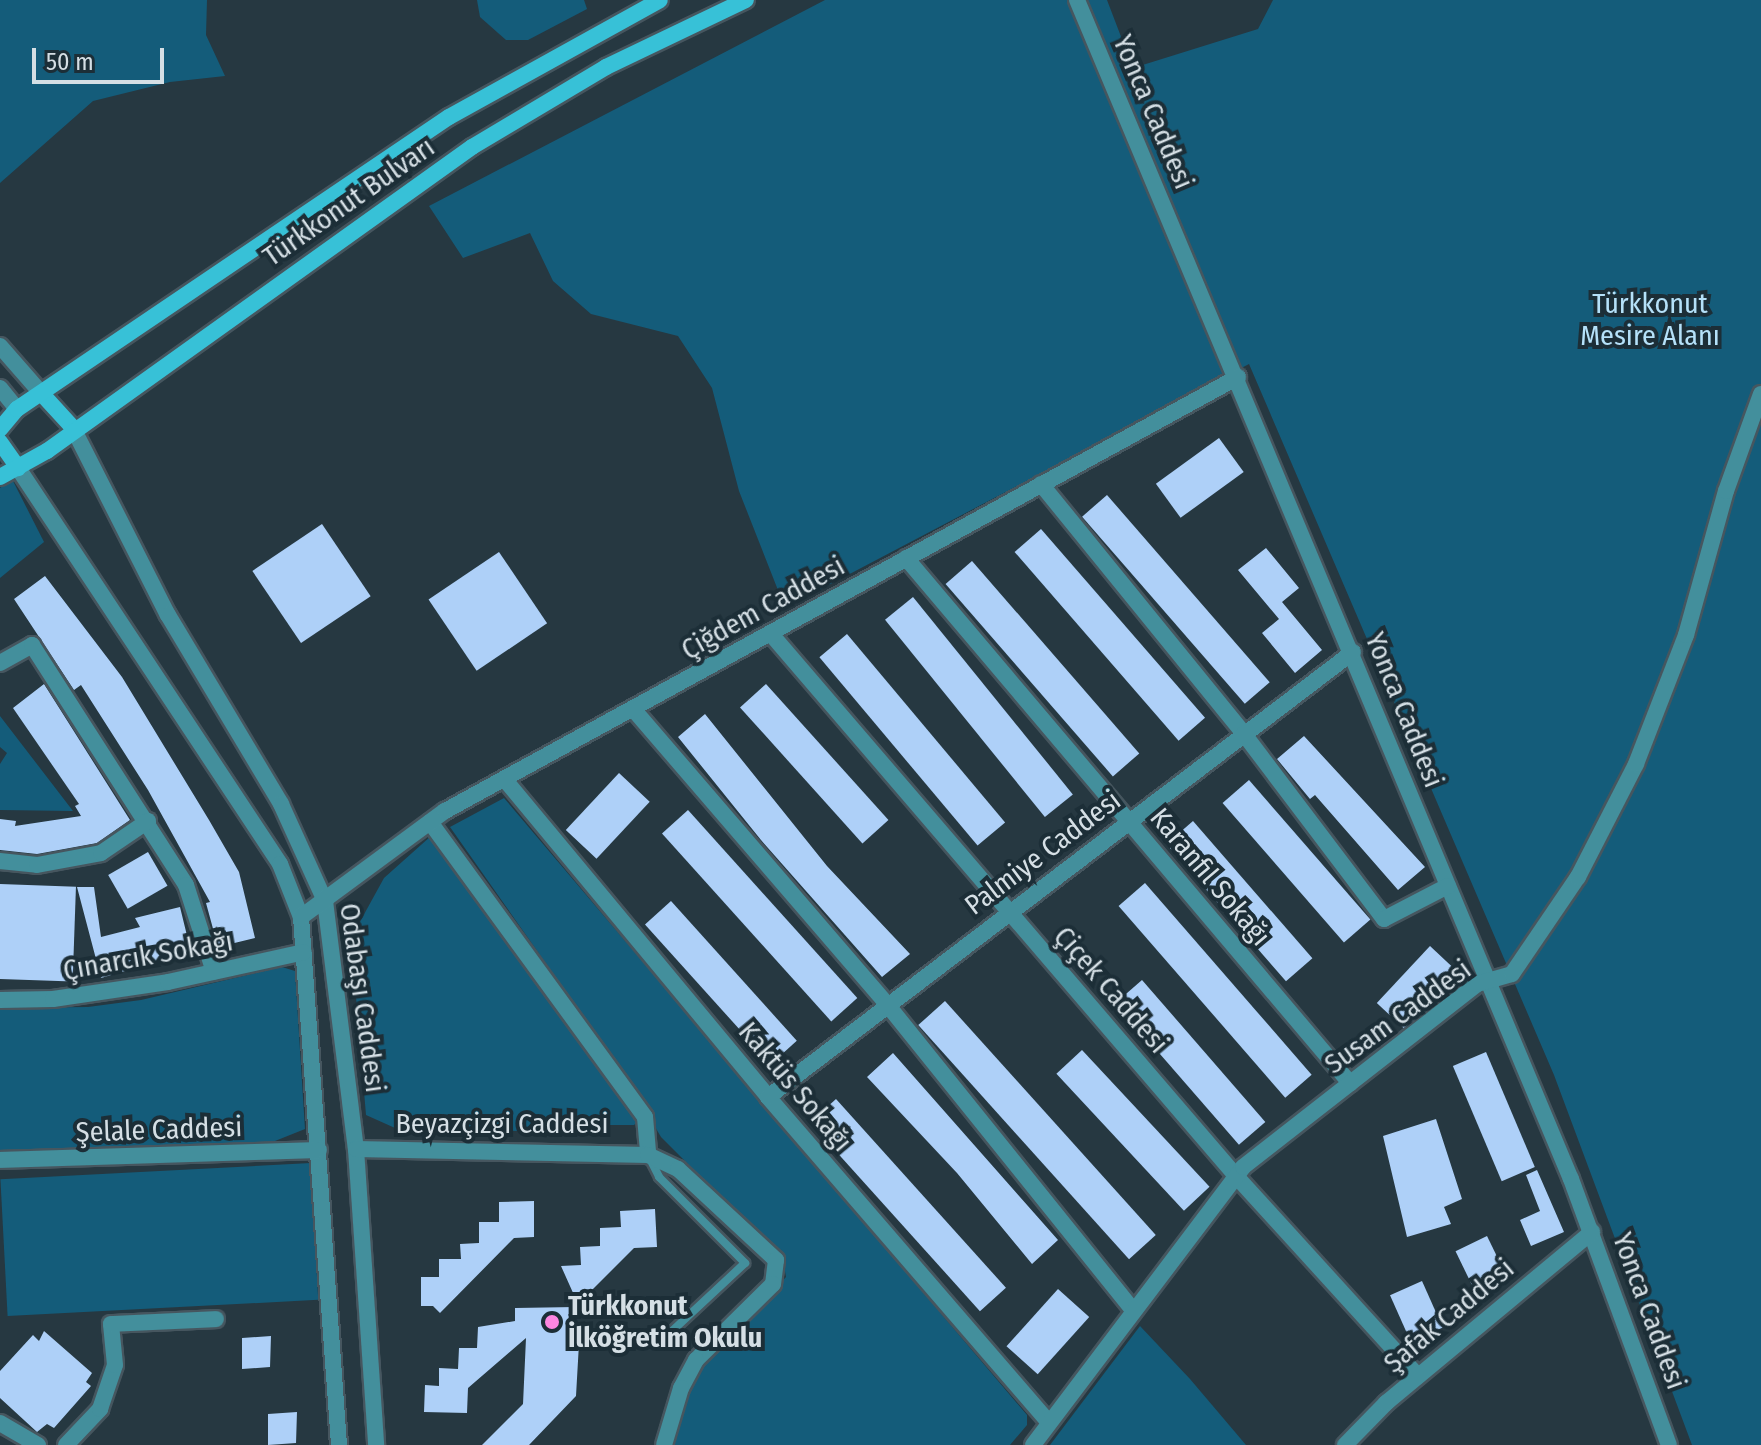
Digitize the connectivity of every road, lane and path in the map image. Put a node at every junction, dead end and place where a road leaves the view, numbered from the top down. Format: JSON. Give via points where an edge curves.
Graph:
{"nodes":[{"id":1,"x":660,"y":0,"type":"edge"},
{"id":2,"x":746,"y":0,"type":"edge"},
{"id":3,"x":1077,"y":0,"type":"edge"},
{"id":4,"x":0,"y":346,"type":"edge"},
{"id":5,"x":1238,"y":377,"type":"junction"},
{"id":6,"x":0,"y":388,"type":"edge"},
{"id":7,"x":42,"y":394,"type":"junction"},
{"id":8,"x":1761,"y":394,"type":"edge"},
{"id":9,"x":17,"y":409,"type":"junction"},
{"id":10,"x":73,"y":428,"type":"junction"},
{"id":11,"x":0,"y":429,"type":"edge"},
{"id":12,"x":0,"y":442,"type":"edge"},
{"id":13,"x":18,"y":468,"type":"junction"},
{"id":14,"x":0,"y":477,"type":"edge"},
{"id":15,"x":1041,"y":484,"type":"junction"},
{"id":16,"x":906,"y":558,"type":"junction"},
{"id":17,"x":771,"y":634,"type":"junction"},
{"id":18,"x":1353,"y":652,"type":"junction"},
{"id":19,"x":0,"y":663,"type":"edge"},
{"id":20,"x":634,"y":710,"type":"junction"},
{"id":21,"x":1244,"y":734,"type":"junction"},
{"id":22,"x":506,"y":781,"type":"junction"},
{"id":23,"x":148,"y":821,"type":"junction"},
{"id":24,"x":1129,"y":821,"type":"junction"},
{"id":25,"x":430,"y":822,"type":"junction"},
{"id":26,"x":0,"y":861,"type":"edge"},
{"id":27,"x":1448,"y":886,"type":"junction"},
{"id":28,"x":325,"y":901,"type":"junction"},
{"id":29,"x":1009,"y":911,"type":"junction"},
{"id":30,"x":301,"y":917,"type":"junction"},
{"id":31,"x":304,"y":952,"type":"junction"},
{"id":32,"x":214,"y":972,"type":"junction"},
{"id":33,"x":1489,"y":981,"type":"junction"},
{"id":34,"x":0,"y":1000,"type":"edge"},
{"id":35,"x":886,"y":1003,"type":"junction"},
{"id":36,"x":1350,"y":1083,"type":"junction"},
{"id":37,"x":768,"y":1097,"type":"junction"},
{"id":38,"x":356,"y":1149,"type":"junction"},
{"id":39,"x":319,"y":1150,"type":"junction"},
{"id":40,"x":648,"y":1155,"type":"junction"},
{"id":41,"x":0,"y":1160,"type":"edge"},
{"id":42,"x":1236,"y":1176,"type":"junction"},
{"id":43,"x":1592,"y":1232,"type":"junction"},
{"id":44,"x":1134,"y":1311,"type":"junction"},
{"id":45,"x":216,"y":1319,"type":"dead end"},
{"id":46,"x":671,"y":1332,"type":"dead end"},
{"id":47,"x":1418,"y":1376,"type":"junction"},
{"id":48,"x":0,"y":1423,"type":"edge"},
{"id":49,"x":1049,"y":1423,"type":"junction"},
{"id":50,"x":38,"y":1445,"type":"edge"},
{"id":51,"x":66,"y":1445,"type":"edge"},
{"id":52,"x":339,"y":1445,"type":"edge"},
{"id":53,"x":376,"y":1445,"type":"edge"},
{"id":54,"x":664,"y":1445,"type":"edge"},
{"id":55,"x":1033,"y":1445,"type":"edge"},
{"id":56,"x":1345,"y":1445,"type":"edge"},
{"id":57,"x":1669,"y":1445,"type":"edge"}],
"edges":[{"from":1,"to":7,"type":"street","name":"Türkkonut Bulvarı","via":[[449,117]]},
{"from":2,"to":10,"type":"street","name":"Türkkonut Bulvarı","via":[[562,90],[472,147]]},
{"from":3,"to":5,"type":"street","name":"Yonca Caddesi"},
{"from":4,"to":7,"type":"street"},
{"from":5,"to":15,"type":"street","name":"Çiğdem Caddesi"},
{"from":5,"to":18,"type":"street","name":"Yonca Caddesi"},
{"from":6,"to":9,"type":"street"},
{"from":7,"to":9,"type":"street","name":"Türkkonut Bulvarı"},
{"from":7,"to":10,"type":"street"},
{"from":8,"to":33,"type":"street","name":"Susam Caddesi","via":[[1726,491],[1686,635],[1636,764],[1578,877],[1512,974]]},
{"from":9,"to":11,"type":"street","name":"Türkkonut Bulvarı"},
{"from":10,"to":13,"type":"street","name":"Türkkonut Bulvarı"},
{"from":10,"to":28,"type":"street","name":"Odabaşı Caddesi","via":[[168,615],[281,804]]},
{"from":12,"to":13,"type":"street"},
{"from":13,"to":14,"type":"street","name":"Türkkonut Bulvarı"},
{"from":13,"to":30,"type":"street","name":"Odabaşı Caddesi","via":[[280,864]]},
{"from":15,"to":16,"type":"street","name":"Çiğdem Caddesi"},
{"from":15,"to":21,"type":"street"},
{"from":16,"to":17,"type":"street","name":"Çiğdem Caddesi"},
{"from":16,"to":24,"type":"street","name":"Karanfil Sokağı"},
{"from":17,"to":20,"type":"street","name":"Çiğdem Caddesi"},
{"from":17,"to":29,"type":"street","name":"Çiçek Caddesi"},
{"from":18,"to":21,"type":"street","name":"Palmiye Caddesi"},
{"from":18,"to":27,"type":"street","name":"Yonca Caddesi"},
{"from":19,"to":23,"type":"street","via":[[32,645]]},
{"from":20,"to":22,"type":"street","name":"Çiğdem Caddesi"},
{"from":20,"to":35,"type":"street"},
{"from":21,"to":24,"type":"street","name":"Palmiye Caddesi"},
{"from":21,"to":27,"type":"street","via":[[1384,919]]},
{"from":22,"to":25,"type":"street","name":"Çiğdem Caddesi"},
{"from":22,"to":37,"type":"street","name":"Kaktüs Sokağı"},
{"from":23,"to":26,"type":"street","via":[[101,853],[37,865]]},
{"from":23,"to":32,"type":"street","via":[[186,885]]},
{"from":24,"to":29,"type":"street","name":"Palmiye Caddesi"},
{"from":24,"to":36,"type":"street","name":"Karanfil Sokağı"},
{"from":25,"to":28,"type":"street","name":"Çiğdem Caddesi"},
{"from":25,"to":40,"type":"street","via":[[645,1117]]},
{"from":27,"to":33,"type":"street","name":"Yonca Caddesi"},
{"from":28,"to":30,"type":"street","name":"Çiğdem Caddesi"},
{"from":28,"to":38,"type":"street","name":"Odabaşı Caddesi"},
{"from":29,"to":35,"type":"street","name":"Palmiye Caddesi"},
{"from":29,"to":42,"type":"street","name":"Çiçek Caddesi"},
{"from":30,"to":31,"type":"street","name":"Odabaşı Caddesi"},
{"from":31,"to":32,"type":"street","name":"Çınarcık Sokağı"},
{"from":31,"to":39,"type":"street","name":"Odabaşı Caddesi"},
{"from":32,"to":34,"type":"street","name":"Çınarcık Sokağı","via":[[53,999]]},
{"from":33,"to":36,"type":"street","name":"Susam Caddesi","via":[[1477,984]]},
{"from":33,"to":43,"type":"street","name":"Yonca Caddesi"},
{"from":35,"to":37,"type":"street","name":"Palmiye Caddesi"},
{"from":35,"to":44,"type":"street"},
{"from":36,"to":42,"type":"street","name":"Susam Caddesi"},
{"from":37,"to":49,"type":"street","name":"Kaktüs Sokağı"},
{"from":38,"to":40,"type":"street","name":"Beyazçizgi Caddesi"},
{"from":38,"to":53,"type":"street","name":"Odabaşı Caddesi"},
{"from":39,"to":41,"type":"street","name":"Şelale Caddesi"},
{"from":39,"to":52,"type":"street","name":"Odabaşı Caddesi"},
{"from":40,"to":46,"type":"lane","via":[[659,1177],[745,1263]]},
{"from":40,"to":54,"type":"street","via":[[678,1169],[776,1260],[778,1270],[773,1284],[696,1360],[681,1388]]},
{"from":42,"to":44,"type":"street","name":"Susam Caddesi"},
{"from":42,"to":47,"type":"street","name":"Çiçek Caddesi"},
{"from":43,"to":47,"type":"street","name":"Şafak Caddesi"},
{"from":43,"to":57,"type":"street","name":"Yonca Caddesi"},
{"from":44,"to":49,"type":"street","name":"Susam Caddesi"},
{"from":45,"to":51,"type":"street","via":[[111,1324],[115,1365],[100,1409]]},
{"from":47,"to":56,"type":"street","name":"Şafak Caddesi"},
{"from":48,"to":50,"type":"street"},
{"from":49,"to":55,"type":"street","name":"Susam Caddesi"}]}
